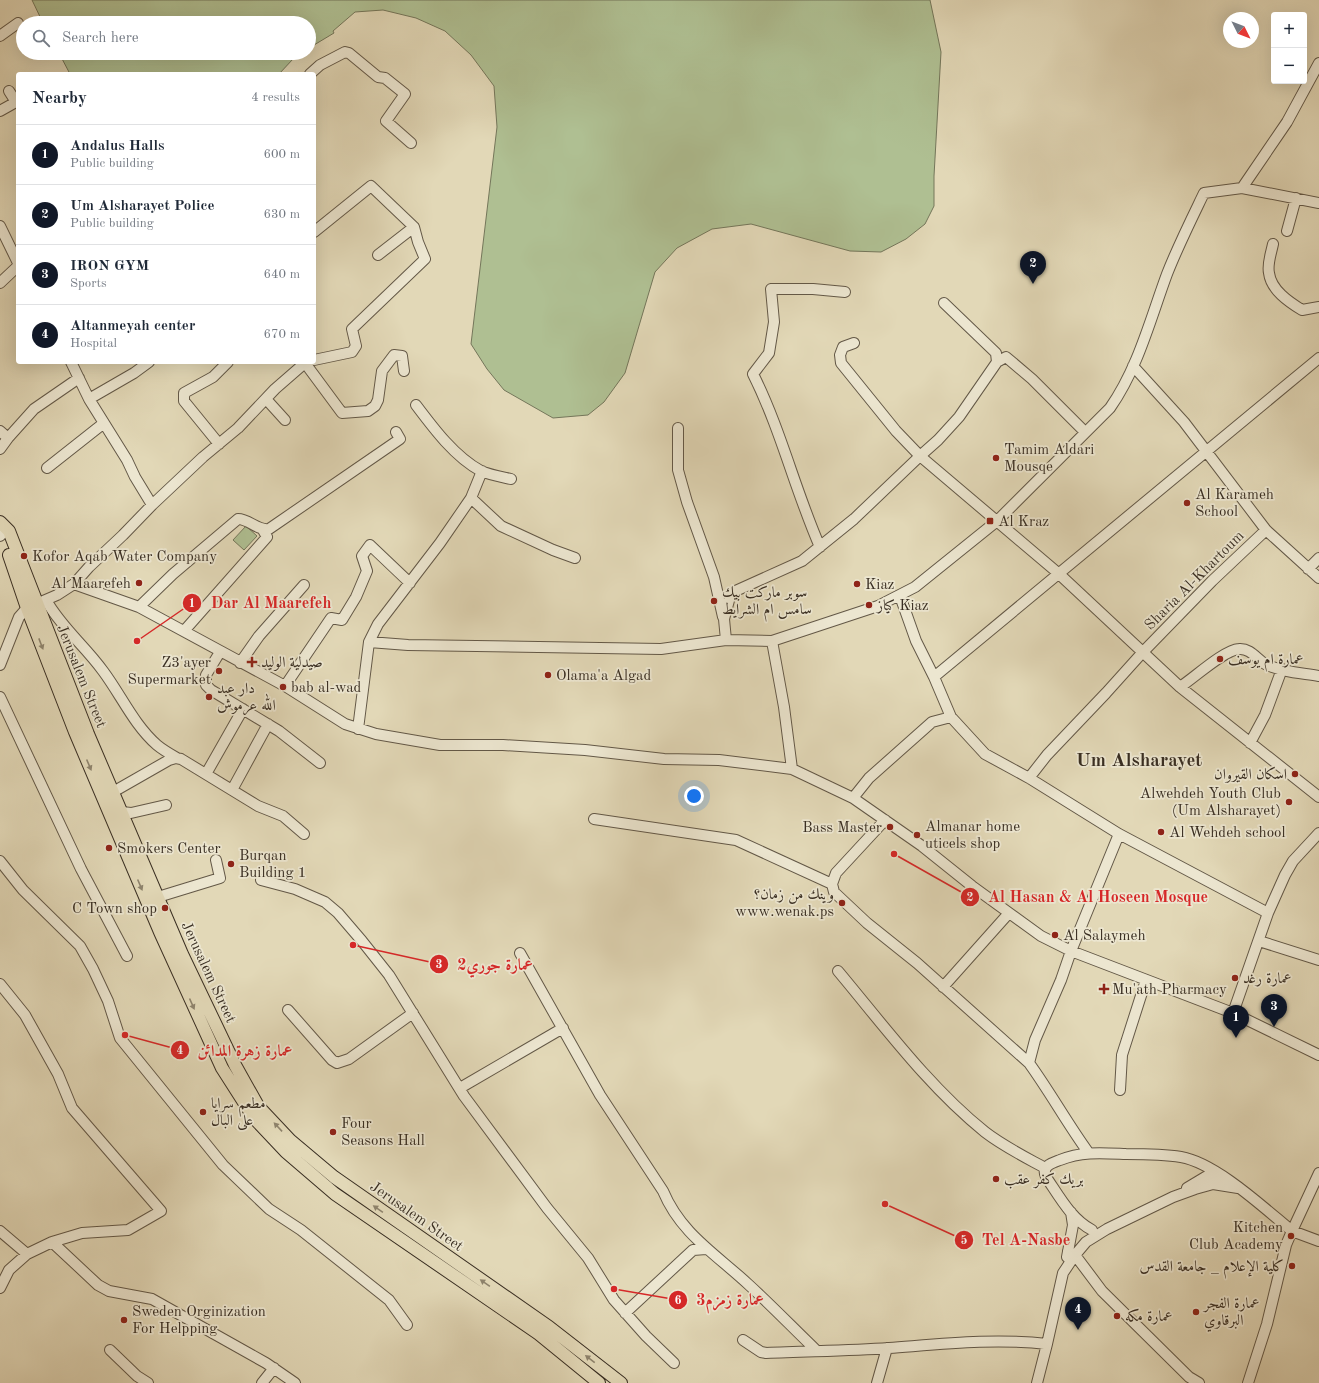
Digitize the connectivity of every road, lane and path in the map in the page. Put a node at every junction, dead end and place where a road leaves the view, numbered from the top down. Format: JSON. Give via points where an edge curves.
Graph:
{"nodes":[{"id":1,"x":16,"y":24,"type":"edge"},
{"id":2,"x":0,"y":36,"type":"edge"},
{"id":3,"x":1319,"y":63,"type":"edge"},
{"id":4,"x":312,"y":72,"type":"edge"},
{"id":5,"x":9,"y":91,"type":"dead end"},
{"id":6,"x":0,"y":111,"type":"edge"},
{"id":7,"x":411,"y":143,"type":"dead end"},
{"id":8,"x":1242,"y":188,"type":"junction"},
{"id":9,"x":1296,"y":198,"type":"junction"},
{"id":10,"x":1319,"y":202,"type":"edge"},
{"id":11,"x":0,"y":226,"type":"edge"},
{"id":12,"x":414,"y":227,"type":"junction"},
{"id":13,"x":316,"y":230,"type":"edge"},
{"id":14,"x":1287,"y":231,"type":"dead end"},
{"id":15,"x":1273,"y":244,"type":"dead end"},
{"id":16,"x":378,"y":255,"type":"dead end"},
{"id":17,"x":16,"y":259,"type":"edge"},
{"id":18,"x":16,"y":268,"type":"edge"},
{"id":19,"x":0,"y":283,"type":"edge"},
{"id":20,"x":845,"y":292,"type":"dead end"},
{"id":21,"x":944,"y":303,"type":"dead end"},
{"id":22,"x":1319,"y":307,"type":"edge"},
{"id":23,"x":854,"y":343,"type":"dead end"},
{"id":24,"x":1319,"y":358,"type":"edge"},
{"id":25,"x":316,"y":360,"type":"edge"},
{"id":26,"x":997,"y":362,"type":"junction"},
{"id":27,"x":72,"y":364,"type":"edge"},
{"id":28,"x":146,"y":364,"type":"edge"},
{"id":29,"x":226,"y":364,"type":"edge"},
{"id":30,"x":306,"y":364,"type":"edge"},
{"id":31,"x":309,"y":364,"type":"edge"},
{"id":32,"x":1133,"y":366,"type":"junction"},
{"id":33,"x":404,"y":371,"type":"dead end"},
{"id":34,"x":79,"y":378,"type":"junction"},
{"id":35,"x":89,"y":399,"type":"junction"},
{"id":36,"x":266,"y":399,"type":"junction"},
{"id":37,"x":416,"y":405,"type":"dead end"},
{"id":38,"x":285,"y":420,"type":"dead end"},
{"id":39,"x":104,"y":423,"type":"junction"},
{"id":40,"x":678,"y":428,"type":"dead end"},
{"id":41,"x":0,"y":431,"type":"edge"},
{"id":42,"x":396,"y":432,"type":"dead end"},
{"id":43,"x":1085,"y":432,"type":"junction"},
{"id":44,"x":8,"y":438,"type":"junction"},
{"id":45,"x":219,"y":444,"type":"junction"},
{"id":46,"x":0,"y":449,"type":"edge"},
{"id":47,"x":1206,"y":451,"type":"junction"},
{"id":48,"x":920,"y":456,"type":"junction"},
{"id":49,"x":47,"y":468,"type":"dead end"},
{"id":50,"x":482,"y":471,"type":"junction"},
{"id":51,"x":511,"y":479,"type":"dead end"},
{"id":52,"x":470,"y":498,"type":"junction"},
{"id":53,"x":152,"y":505,"type":"junction"},
{"id":54,"x":997,"y":521,"type":"junction"},
{"id":55,"x":0,"y":522,"type":"edge"},
{"id":56,"x":263,"y":530,"type":"junction"},
{"id":57,"x":1266,"y":530,"type":"junction"},
{"id":58,"x":1,"y":534,"type":"edge"},
{"id":59,"x":820,"y":547,"type":"junction"},
{"id":60,"x":575,"y":558,"type":"dead end"},
{"id":61,"x":1319,"y":558,"type":"edge"},
{"id":62,"x":1308,"y":569,"type":"junction"},
{"id":63,"x":1058,"y":573,"type":"junction"},
{"id":64,"x":1319,"y":578,"type":"edge"},
{"id":65,"x":410,"y":583,"type":"junction"},
{"id":66,"x":74,"y":584,"type":"junction"},
{"id":67,"x":304,"y":585,"type":"dead end"},
{"id":68,"x":900,"y":596,"type":"junction"},
{"id":69,"x":36,"y":604,"type":"junction"},
{"id":70,"x":139,"y":607,"type":"junction"},
{"id":71,"x":724,"y":619,"type":"junction"},
{"id":72,"x":184,"y":631,"type":"junction"},
{"id":73,"x":726,"y":640,"type":"junction"},
{"id":74,"x":772,"y":641,"type":"junction"},
{"id":75,"x":368,"y":642,"type":"junction"},
{"id":76,"x":220,"y":652,"type":"junction"},
{"id":77,"x":1142,"y":653,"type":"junction"},
{"id":78,"x":240,"y":663,"type":"junction"},
{"id":79,"x":0,"y":665,"type":"edge"},
{"id":80,"x":1282,"y":669,"type":"junction"},
{"id":81,"x":1319,"y":676,"type":"edge"},
{"id":82,"x":934,"y":677,"type":"junction"},
{"id":83,"x":285,"y":686,"type":"junction"},
{"id":84,"x":1180,"y":687,"type":"junction"},
{"id":85,"x":0,"y":697,"type":"edge"},
{"id":86,"x":243,"y":709,"type":"junction"},
{"id":87,"x":951,"y":716,"type":"junction"},
{"id":88,"x":268,"y":724,"type":"junction"},
{"id":89,"x":358,"y":729,"type":"junction"},
{"id":90,"x":1250,"y":743,"type":"junction"},
{"id":91,"x":177,"y":758,"type":"junction"},
{"id":92,"x":320,"y":763,"type":"dead end"},
{"id":93,"x":792,"y":770,"type":"junction"},
{"id":94,"x":206,"y":774,"type":"junction"},
{"id":95,"x":1029,"y":778,"type":"junction"},
{"id":96,"x":232,"y":790,"type":"junction"},
{"id":97,"x":113,"y":792,"type":"junction"},
{"id":98,"x":1319,"y":797,"type":"edge"},
{"id":99,"x":853,"y":798,"type":"junction"},
{"id":100,"x":166,"y":805,"type":"dead end"},
{"id":101,"x":116,"y":814,"type":"junction"},
{"id":102,"x":594,"y":819,"type":"dead end"},
{"id":103,"x":885,"y":820,"type":"junction"},
{"id":104,"x":1319,"y":833,"type":"edge"},
{"id":105,"x":304,"y":834,"type":"dead end"},
{"id":106,"x":1119,"y":834,"type":"junction"},
{"id":107,"x":216,"y":860,"type":"dead end"},
{"id":108,"x":0,"y":861,"type":"edge"},
{"id":109,"x":261,"y":880,"type":"dead end"},
{"id":110,"x":832,"y":884,"type":"junction"},
{"id":111,"x":158,"y":897,"type":"junction"},
{"id":112,"x":1268,"y":912,"type":"junction"},
{"id":113,"x":1009,"y":913,"type":"junction"},
{"id":114,"x":1259,"y":941,"type":"junction"},
{"id":115,"x":1071,"y":951,"type":"junction"},
{"id":116,"x":520,"y":953,"type":"dead end"},
{"id":117,"x":127,"y":956,"type":"dead end"},
{"id":118,"x":1319,"y":960,"type":"edge"},
{"id":119,"x":838,"y":971,"type":"dead end"},
{"id":120,"x":1146,"y":980,"type":"junction"},
{"id":121,"x":0,"y":984,"type":"edge"},
{"id":122,"x":944,"y":987,"type":"junction"},
{"id":123,"x":288,"y":1010,"type":"dead end"},
{"id":124,"x":413,"y":1013,"type":"junction"},
{"id":125,"x":1233,"y":1013,"type":"junction"},
{"id":126,"x":563,"y":1028,"type":"junction"},
{"id":127,"x":1319,"y":1055,"type":"edge"},
{"id":128,"x":1029,"y":1063,"type":"junction"},
{"id":129,"x":460,"y":1088,"type":"junction"},
{"id":130,"x":1120,"y":1090,"type":"dead end"},
{"id":131,"x":1088,"y":1152,"type":"junction"},
{"id":132,"x":1196,"y":1162,"type":"junction"},
{"id":133,"x":1045,"y":1168,"type":"junction"},
{"id":134,"x":1319,"y":1173,"type":"edge"},
{"id":135,"x":1221,"y":1176,"type":"junction"},
{"id":136,"x":1203,"y":1178,"type":"junction"},
{"id":137,"x":1238,"y":1188,"type":"junction"},
{"id":138,"x":1173,"y":1197,"type":"junction"},
{"id":139,"x":1071,"y":1212,"type":"junction"},
{"id":140,"x":1085,"y":1228,"type":"junction"},
{"id":141,"x":1107,"y":1229,"type":"junction"},
{"id":142,"x":0,"y":1231,"type":"edge"},
{"id":143,"x":1292,"y":1231,"type":"junction"},
{"id":144,"x":1071,"y":1239,"type":"junction"},
{"id":145,"x":1319,"y":1241,"type":"edge"},
{"id":146,"x":52,"y":1242,"type":"junction"},
{"id":147,"x":1083,"y":1245,"type":"junction"},
{"id":148,"x":706,"y":1249,"type":"junction"},
{"id":149,"x":1071,"y":1253,"type":"junction"},
{"id":150,"x":27,"y":1254,"type":"junction"},
{"id":151,"x":0,"y":1288,"type":"edge"},
{"id":152,"x":625,"y":1313,"type":"junction"},
{"id":153,"x":407,"y":1325,"type":"dead end"},
{"id":154,"x":549,"y":1327,"type":"junction"},
{"id":155,"x":539,"y":1334,"type":"junction"},
{"id":156,"x":743,"y":1340,"type":"dead end"},
{"id":157,"x":1047,"y":1344,"type":"junction"},
{"id":158,"x":887,"y":1348,"type":"junction"},
{"id":159,"x":110,"y":1350,"type":"dead end"},
{"id":160,"x":817,"y":1350,"type":"junction"},
{"id":161,"x":674,"y":1363,"type":"dead end"},
{"id":162,"x":274,"y":1368,"type":"junction"},
{"id":163,"x":148,"y":1383,"type":"edge"},
{"id":164,"x":262,"y":1383,"type":"edge"},
{"id":165,"x":295,"y":1383,"type":"edge"},
{"id":166,"x":599,"y":1383,"type":"edge"},
{"id":167,"x":621,"y":1383,"type":"edge"},
{"id":168,"x":877,"y":1383,"type":"edge"},
{"id":169,"x":1037,"y":1383,"type":"edge"},
{"id":170,"x":1199,"y":1383,"type":"edge"},
{"id":171,"x":1248,"y":1383,"type":"edge"}],
"edges":[{"from":1,"to":2,"type":"street"},
{"from":3,"to":8,"type":"street","via":[[1287,122]]},
{"from":4,"to":7,"type":"street","via":[[345,52],[378,77],[385,78],[405,94],[386,121]]},
{"from":5,"to":6,"type":"street","via":[[16,102]]},
{"from":8,"to":9,"type":"street"},
{"from":8,"to":32,"type":"street","via":[[1204,193],[1167,275],[1155,314]]},
{"from":9,"to":10,"type":"street"},
{"from":9,"to":14,"type":"street"},
{"from":11,"to":17,"type":"street"},
{"from":12,"to":13,"type":"street","via":[[371,186]]},
{"from":12,"to":16,"type":"street"},
{"from":12,"to":25,"type":"street","via":[[425,259],[352,329],[356,346],[354,350]]},
{"from":15,"to":22,"type":"street","via":[[1269,274],[1275,288],[1289,302],[1302,310]]},
{"from":18,"to":19,"type":"street"},
{"from":20,"to":59,"type":"street","via":[[771,289],[774,322],[769,353],[753,374],[768,404],[804,509]]},
{"from":21,"to":26,"type":"street","via":[[996,353]]},
{"from":23,"to":48,"type":"street","via":[[843,346],[841,363],[896,431]]},
{"from":24,"to":47,"type":"street"},
{"from":26,"to":43,"type":"street","via":[[1006,357]]},
{"from":26,"to":48,"type":"street","via":[[959,417]]},
{"from":27,"to":34,"type":"street"},
{"from":28,"to":35,"type":"street"},
{"from":29,"to":45,"type":"street","via":[[213,377],[184,393],[184,401]]},
{"from":30,"to":36,"type":"street"},
{"from":31,"to":33,"type":"street","via":[[342,413],[368,411],[375,406],[382,371],[394,355],[402,356]]},
{"from":32,"to":43,"type":"street","via":[[1125,387],[1110,408]]},
{"from":32,"to":47,"type":"street","via":[[1184,422]]},
{"from":34,"to":35,"type":"street"},
{"from":34,"to":44,"type":"street","via":[[34,410]]},
{"from":35,"to":39,"type":"street"},
{"from":36,"to":38,"type":"street"},
{"from":36,"to":45,"type":"street"},
{"from":37,"to":50,"type":"street","via":[[434,429],[461,456]]},
{"from":39,"to":49,"type":"street"},
{"from":39,"to":53,"type":"street"},
{"from":40,"to":71,"type":"street","via":[[678,470],[688,507],[714,577]]},
{"from":41,"to":44,"type":"street"},
{"from":42,"to":56,"type":"street","via":[[400,439],[269,529]]},
{"from":43,"to":54,"type":"street"},
{"from":44,"to":46,"type":"street"},
{"from":45,"to":53,"type":"street"},
{"from":47,"to":57,"type":"street"},
{"from":47,"to":63,"type":"street"},
{"from":48,"to":54,"type":"street"},
{"from":48,"to":59,"type":"street","via":[[854,519]]},
{"from":50,"to":51,"type":"street"},
{"from":50,"to":52,"type":"street"},
{"from":52,"to":60,"type":"street","via":[[501,526]]},
{"from":52,"to":65,"type":"street"},
{"from":53,"to":66,"type":"street"},
{"from":54,"to":63,"type":"street"},
{"from":54,"to":68,"type":"street","via":[[916,587]]},
{"from":55,"to":69,"type":"main road","via":[[9,531]]},
{"from":56,"to":70,"type":"street","via":[[245,519],[238,518]]},
{"from":56,"to":72,"type":"street","via":[[267,537]]},
{"from":57,"to":62,"type":"street","name":"Sharia Al-Khartoum"},
{"from":57,"to":77,"type":"street","name":"Sharia Al-Khartoum"},
{"from":58,"to":69,"type":"main road"},
{"from":59,"to":71,"type":"street","via":[[802,561],[731,592]]},
{"from":61,"to":62,"type":"street"},
{"from":62,"to":64,"type":"street","name":"Sharia Al-Khartoum"},
{"from":63,"to":77,"type":"street"},
{"from":63,"to":82,"type":"street"},
{"from":65,"to":75,"type":"street","via":[[378,624]]},
{"from":65,"to":83,"type":"street","via":[[370,545],[362,556],[367,570],[356,597],[342,620],[331,618]]},
{"from":66,"to":69,"type":"street"},
{"from":66,"to":70,"type":"street"},
{"from":67,"to":78,"type":"street","via":[[259,636]]},
{"from":68,"to":74,"type":"street","via":[[828,624]]},
{"from":68,"to":82,"type":"street","via":[[916,642]]},
{"from":69,"to":79,"type":"street","via":[[19,617]]},
{"from":69,"to":91,"type":"street","via":[[62,624],[82,645],[146,732],[157,745]]},
{"from":69,"to":97,"type":"main road","name":"Jerusalem Street"},
{"from":69,"to":101,"type":"main road","name":"Jerusalem Street","one_way":true,"via":[[75,732]]},
{"from":70,"to":72,"type":"street"},
{"from":71,"to":73,"type":"street"},
{"from":72,"to":76,"type":"street"},
{"from":73,"to":74,"type":"street"},
{"from":73,"to":75,"type":"street","via":[[661,649],[408,645]]},
{"from":74,"to":93,"type":"street"},
{"from":75,"to":89,"type":"street"},
{"from":76,"to":78,"type":"street"},
{"from":76,"to":86,"type":"street","via":[[206,675],[206,685]]},
{"from":77,"to":84,"type":"street"},
{"from":77,"to":95,"type":"street","name":"Sharia Al-Khartoum","via":[[1047,755]]},
{"from":78,"to":83,"type":"street"},
{"from":80,"to":81,"type":"street"},
{"from":80,"to":84,"type":"street","via":[[1265,664],[1251,652],[1240,649],[1226,654]]},
{"from":80,"to":90,"type":"street","via":[[1265,715]]},
{"from":82,"to":87,"type":"street"},
{"from":83,"to":89,"type":"street","via":[[345,724]]},
{"from":84,"to":90,"type":"street"},
{"from":85,"to":117,"type":"street","via":[[81,869]]},
{"from":86,"to":88,"type":"street"},
{"from":86,"to":94,"type":"street"},
{"from":87,"to":95,"type":"street","via":[[985,754]]},
{"from":87,"to":99,"type":"street","via":[[932,722],[869,778]]},
{"from":88,"to":92,"type":"street"},
{"from":88,"to":96,"type":"street"},
{"from":89,"to":93,"type":"street","via":[[440,745],[503,745],[585,750],[664,759],[719,760]]},
{"from":90,"to":98,"type":"street"},
{"from":91,"to":94,"type":"street"},
{"from":91,"to":97,"type":"street"},
{"from":93,"to":99,"type":"street"},
{"from":94,"to":96,"type":"street"},
{"from":95,"to":106,"type":"street"},
{"from":96,"to":105,"type":"street","via":[[258,806],[283,816]]},
{"from":97,"to":101,"type":"main road","name":"Jerusalem Street"},
{"from":99,"to":103,"type":"street"},
{"from":100,"to":101,"type":"street"},
{"from":101,"to":111,"type":"main road","name":"Jerusalem Street"},
{"from":101,"to":155,"type":"main road","name":"Jerusalem Street","one_way":true,"via":[[160,932],[222,1068],[254,1118],[286,1152],[335,1194]]},
{"from":102,"to":110,"type":"street","via":[[736,840]]},
{"from":103,"to":110,"type":"street","via":[[836,873]]},
{"from":103,"to":113,"type":"street"},
{"from":104,"to":112,"type":"street","via":[[1293,861]]},
{"from":106,"to":112,"type":"street"},
{"from":106,"to":115,"type":"street"},
{"from":107,"to":111,"type":"street","via":[[220,878]]},
{"from":108,"to":153,"type":"street","via":[[23,890],[80,946],[108,1001],[120,1038],[223,1165],[269,1208],[301,1230],[389,1300]]},
{"from":109,"to":124,"type":"street","via":[[295,888],[324,902],[338,913],[389,975]]},
{"from":110,"to":122,"type":"street","via":[[834,892],[867,924]]},
{"from":154,"to":111,"type":"main road","name":"Jerusalem Street","one_way":true,"via":[[334,1177],[290,1140],[258,1106],[228,1051]]},
{"from":112,"to":114,"type":"street"},
{"from":113,"to":115,"type":"street","via":[[1041,936]]},
{"from":113,"to":122,"type":"street"},
{"from":114,"to":118,"type":"street"},
{"from":114,"to":125,"type":"street"},
{"from":115,"to":120,"type":"street"},
{"from":115,"to":128,"type":"street","via":[[1035,1040]]},
{"from":116,"to":126,"type":"street"},
{"from":119,"to":133,"type":"street","via":[[911,1058],[955,1105],[986,1132]]},
{"from":120,"to":125,"type":"street"},
{"from":120,"to":130,"type":"street","via":[[1122,1055]]},
{"from":121,"to":146,"type":"street","via":[[25,1016],[58,1074],[72,1108],[160,1211],[128,1230],[82,1233]]},
{"from":122,"to":128,"type":"street"},
{"from":123,"to":124,"type":"street","via":[[337,1063],[349,1059]]},
{"from":124,"to":129,"type":"street"},
{"from":125,"to":127,"type":"street"},
{"from":126,"to":129,"type":"street"},
{"from":126,"to":148,"type":"street","via":[[600,1095],[663,1191],[670,1208]]},
{"from":128,"to":131,"type":"street"},
{"from":129,"to":152,"type":"street","via":[[543,1202],[588,1258]]},
{"from":131,"to":132,"type":"street","via":[[1181,1157]]},
{"from":131,"to":133,"type":"street","via":[[1062,1159]]},
{"from":132,"to":135,"type":"street"},
{"from":132,"to":136,"type":"street"},
{"from":133,"to":139,"type":"street","via":[[1046,1177]]},
{"from":134,"to":143,"type":"street"},
{"from":135,"to":136,"type":"street"},
{"from":135,"to":137,"type":"street"},
{"from":136,"to":138,"type":"street"},
{"from":137,"to":138,"type":"street","via":[[1213,1184]]},
{"from":137,"to":143,"type":"street"},
{"from":138,"to":141,"type":"street"},
{"from":139,"to":140,"type":"street"},
{"from":139,"to":144,"type":"street"},
{"from":140,"to":141,"type":"street"},
{"from":140,"to":144,"type":"street"},
{"from":140,"to":147,"type":"street"},
{"from":141,"to":147,"type":"street"},
{"from":142,"to":150,"type":"street"},
{"from":143,"to":145,"type":"street"},
{"from":143,"to":171,"type":"street"},
{"from":144,"to":149,"type":"street"},
{"from":146,"to":150,"type":"street"},
{"from":146,"to":162,"type":"street","via":[[98,1285],[109,1291],[152,1299]]},
{"from":147,"to":149,"type":"street"},
{"from":148,"to":152,"type":"street","via":[[693,1250]]},
{"from":148,"to":160,"type":"street","via":[[748,1284]]},
{"from":149,"to":157,"type":"street","via":[[1063,1273]]},
{"from":149,"to":170,"type":"street","via":[[1102,1291],[1189,1377]]},
{"from":150,"to":151,"type":"street","via":[[9,1270]]},
{"from":152,"to":161,"type":"street"},
{"from":154,"to":155,"type":"main road"},
{"from":167,"to":154,"type":"main road","name":"Jerusalem Street","one_way":true},
{"from":155,"to":166,"type":"main road","name":"Jerusalem Street"},
{"from":156,"to":160,"type":"street","via":[[760,1352],[766,1353]]},
{"from":157,"to":158,"type":"street","via":[[988,1341]]},
{"from":157,"to":169,"type":"street"},
{"from":158,"to":160,"type":"street"},
{"from":158,"to":168,"type":"street"},
{"from":159,"to":163,"type":"street"},
{"from":162,"to":164,"type":"street"},
{"from":162,"to":165,"type":"street"}]}
